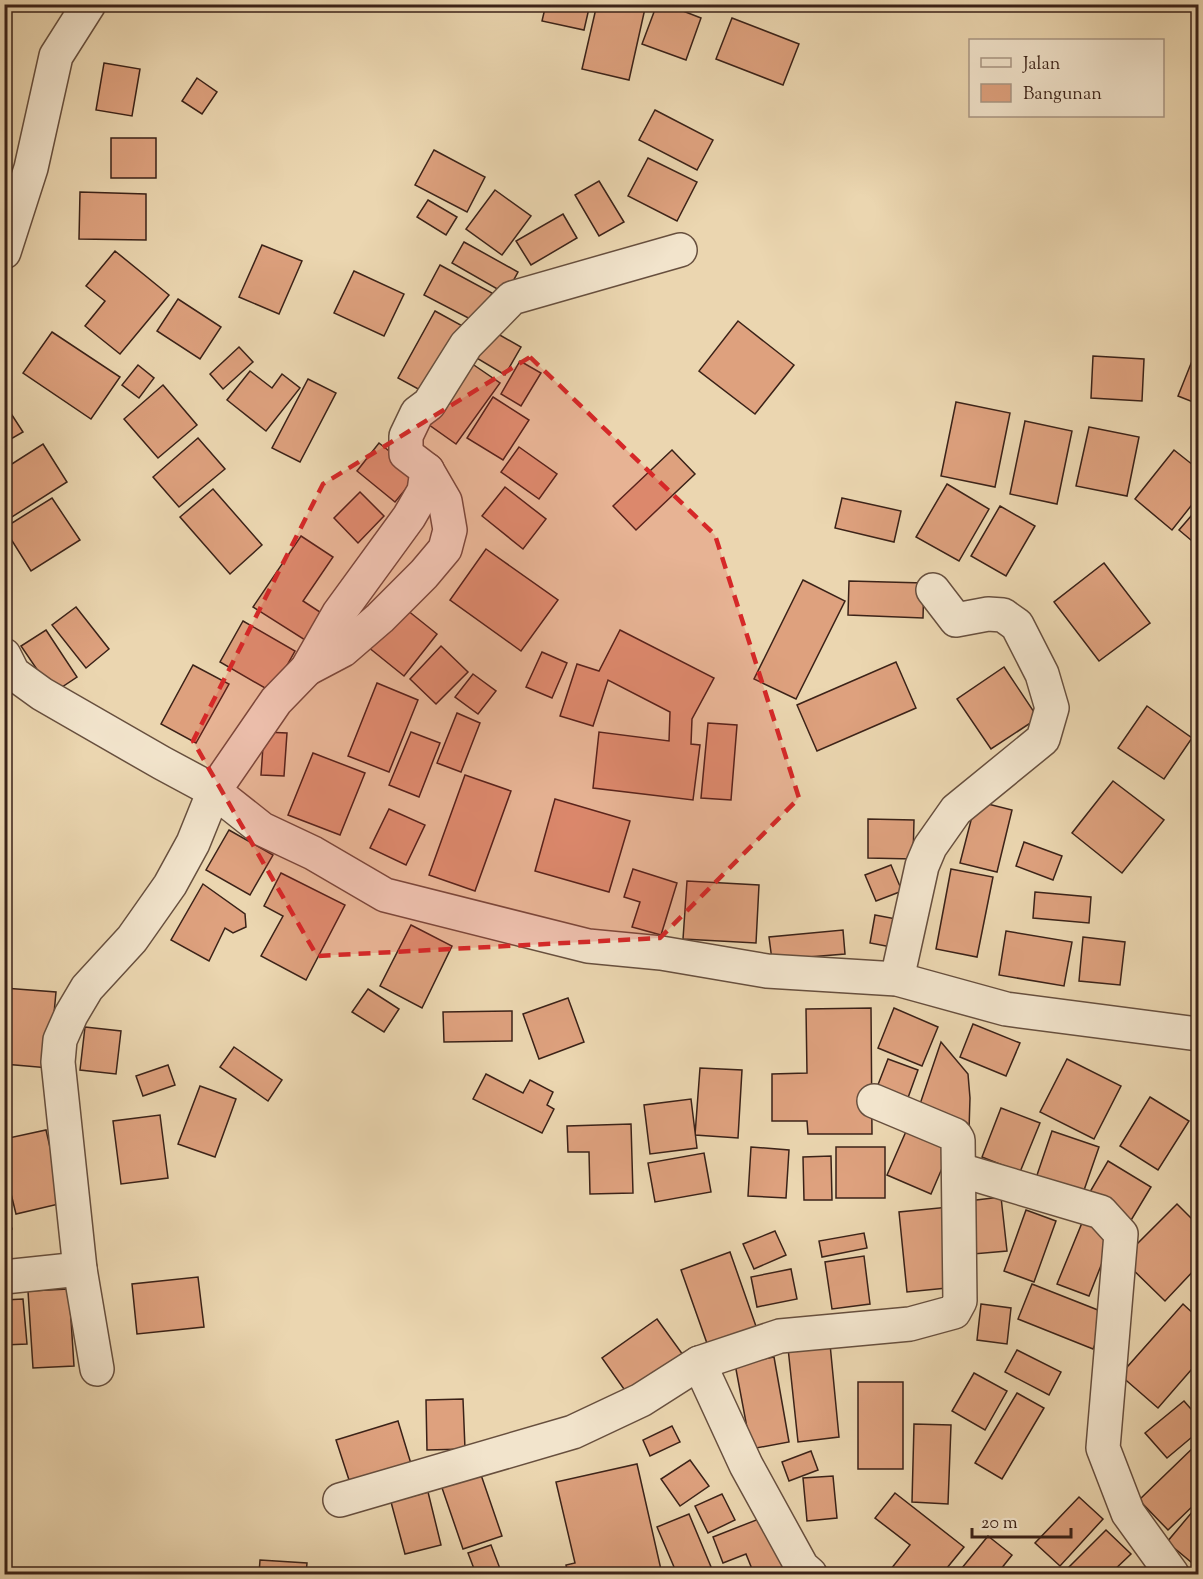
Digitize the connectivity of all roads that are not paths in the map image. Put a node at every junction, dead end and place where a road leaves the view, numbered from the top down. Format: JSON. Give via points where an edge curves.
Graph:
{"nodes":[{"id":1,"x":89,"y":4,"type":"edge"},
{"id":2,"x":680,"y":250,"type":"dead end"},
{"id":3,"x":4,"y":252,"type":"edge"},
{"id":4,"x":427,"y":470,"type":"junction"},
{"id":5,"x":933,"y":590,"type":"dead end"},
{"id":6,"x":4,"y":655,"type":"edge"},
{"id":7,"x":307,"y":669,"type":"junction"},
{"id":8,"x":214,"y":791,"type":"junction"},
{"id":9,"x":897,"y":979,"type":"junction"},
{"id":10,"x":1198,"y":1034,"type":"edge"},
{"id":11,"x":874,"y":1101,"type":"dead end"},
{"id":12,"x":960,"y":1170,"type":"junction"},
{"id":13,"x":80,"y":1269,"type":"junction"},
{"id":14,"x":4,"y":1277,"type":"edge"},
{"id":15,"x":699,"y":1363,"type":"junction"},
{"id":16,"x":97,"y":1369,"type":"dead end"},
{"id":17,"x":340,"y":1500,"type":"dead end"},
{"id":18,"x":810,"y":1575,"type":"edge"},
{"id":19,"x":1172,"y":1575,"type":"edge"}],
"edges":[{"from":1,"to":3,"type":"street","via":[[56,56],[32,168]]},
{"from":2,"to":4,"type":"street","via":[[512,298],[466,345],[429,404],[417,413],[406,436],[406,454]]},
{"from":4,"to":7,"type":"street","via":[[424,491],[409,517],[339,613]]},
{"from":4,"to":7,"type":"street","via":[[445,501],[450,530],[445,549],[344,650]]},
{"from":5,"to":9,"type":"street","via":[[956,620],[1003,615],[1017,625],[1042,674],[1052,708],[1042,740],[956,810],[930,847],[922,866]]},
{"from":6,"to":8,"type":"street","via":[[13,673],[42,694]]},
{"from":7,"to":8,"type":"street","via":[[276,701]]},
{"from":8,"to":9,"type":"street","via":[[262,829],[385,895],[588,946],[661,953],[767,971]]},
{"from":8,"to":13,"type":"street","via":[[193,843],[170,885],[132,939],[87,988],[60,1040],[58,1072]]},
{"from":9,"to":10,"type":"street","via":[[1006,1009]]},
{"from":11,"to":12,"type":"street","via":[[955,1135]]},
{"from":12,"to":15,"type":"street","via":[[960,1301],[954,1312],[910,1324],[780,1335]]},
{"from":12,"to":19,"type":"street","via":[[1101,1212],[1121,1234],[1103,1448],[1128,1513]]},
{"from":13,"to":14,"type":"street"},
{"from":13,"to":16,"type":"street"},
{"from":15,"to":17,"type":"street","via":[[641,1400],[573,1432]]},
{"from":15,"to":18,"type":"street","via":[[746,1466]]}]}
